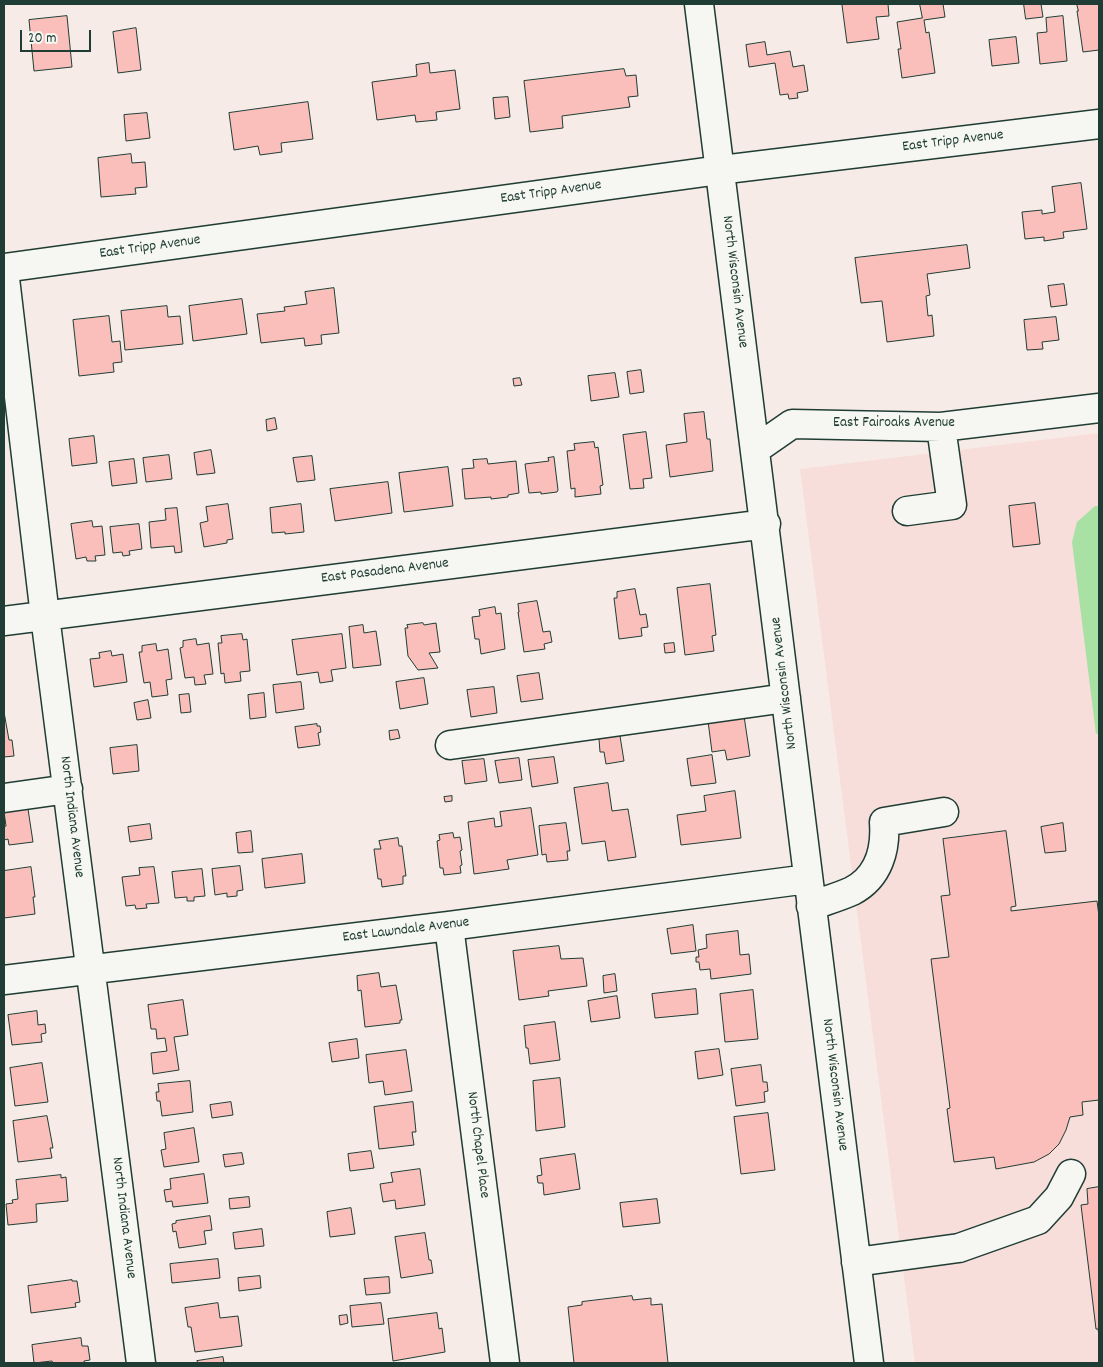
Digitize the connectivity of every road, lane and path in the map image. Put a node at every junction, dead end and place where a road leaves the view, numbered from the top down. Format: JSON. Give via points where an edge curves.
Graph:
{"nodes":[{"id":1,"x":700,"y":4,"type":"edge"},
{"id":2,"x":1099,"y":124,"type":"edge"},
{"id":3,"x":720,"y":170,"type":"junction"},
{"id":4,"x":4,"y":269,"type":"edge"},
{"id":5,"x":1099,"y":408,"type":"edge"},
{"id":6,"x":941,"y":427,"type":"junction"},
{"id":7,"x":756,"y":449,"type":"junction"},
{"id":8,"x":907,"y":511,"type":"dead end"},
{"id":9,"x":766,"y":524,"type":"junction"},
{"id":10,"x":45,"y":616,"type":"junction"},
{"id":11,"x":4,"y":621,"type":"edge"},
{"id":12,"x":786,"y":698,"type":"junction"},
{"id":13,"x":450,"y":745,"type":"dead end"},
{"id":14,"x":68,"y":789,"type":"junction"},
{"id":15,"x":4,"y":798,"type":"edge"},
{"id":16,"x":944,"y":812,"type":"dead end"},
{"id":17,"x":808,"y":879,"type":"junction"},
{"id":18,"x":811,"y":906,"type":"junction"},
{"id":19,"x":449,"y":926,"type":"junction"},
{"id":20,"x":91,"y":968,"type":"junction"},
{"id":21,"x":4,"y":980,"type":"edge"},
{"id":22,"x":1071,"y":1174,"type":"dead end"},
{"id":23,"x":856,"y":1262,"type":"junction"},
{"id":24,"x":141,"y":1363,"type":"edge"},
{"id":25,"x":505,"y":1363,"type":"edge"},
{"id":26,"x":869,"y":1363,"type":"edge"}],
"edges":[{"from":1,"to":3,"type":"street","name":"North Wisconsin Avenue"},
{"from":2,"to":3,"type":"street","name":"East Tripp Avenue"},
{"from":3,"to":4,"type":"street","name":"East Tripp Avenue"},
{"from":3,"to":7,"type":"street","name":"North Wisconsin Avenue"},
{"from":4,"to":10,"type":"street","name":"North Indiana Avenue"},
{"from":5,"to":6,"type":"street","name":"East Fairoaks Avenue"},
{"from":6,"to":7,"type":"street","name":"East Fairoaks Avenue","via":[[792,424]]},
{"from":6,"to":8,"type":"street","via":[[952,505]]},
{"from":7,"to":9,"type":"street","name":"North Wisconsin Avenue"},
{"from":9,"to":10,"type":"street","name":"East Pasadena Avenue"},
{"from":9,"to":12,"type":"street","name":"North Wisconsin Avenue"},
{"from":10,"to":11,"type":"street","name":"East Pasadena Avenue"},
{"from":10,"to":14,"type":"street","name":"North Indiana Avenue"},
{"from":12,"to":13,"type":"street"},
{"from":12,"to":17,"type":"street","name":"North Wisconsin Avenue"},
{"from":14,"to":15,"type":"street"},
{"from":14,"to":20,"type":"street","name":"North Indiana Avenue"},
{"from":16,"to":18,"type":"street","via":[[884,822],[886,839],[880,862],[866,880],[853,890]]},
{"from":17,"to":18,"type":"street","name":"North Wisconsin Avenue"},
{"from":17,"to":19,"type":"street","name":"East Lawndale Avenue"},
{"from":18,"to":23,"type":"street","name":"North Wisconsin Avenue"},
{"from":19,"to":20,"type":"street","name":"East Lawndale Avenue"},
{"from":19,"to":25,"type":"street","name":"North Chapel Place"},
{"from":20,"to":21,"type":"street","name":"East Lawndale Avenue"},
{"from":20,"to":24,"type":"street","name":"North Indiana Avenue"},
{"from":22,"to":23,"type":"street","via":[[1059,1197],[1038,1220],[959,1248]]},
{"from":23,"to":26,"type":"street","name":"North Wisconsin Avenue"}]}
